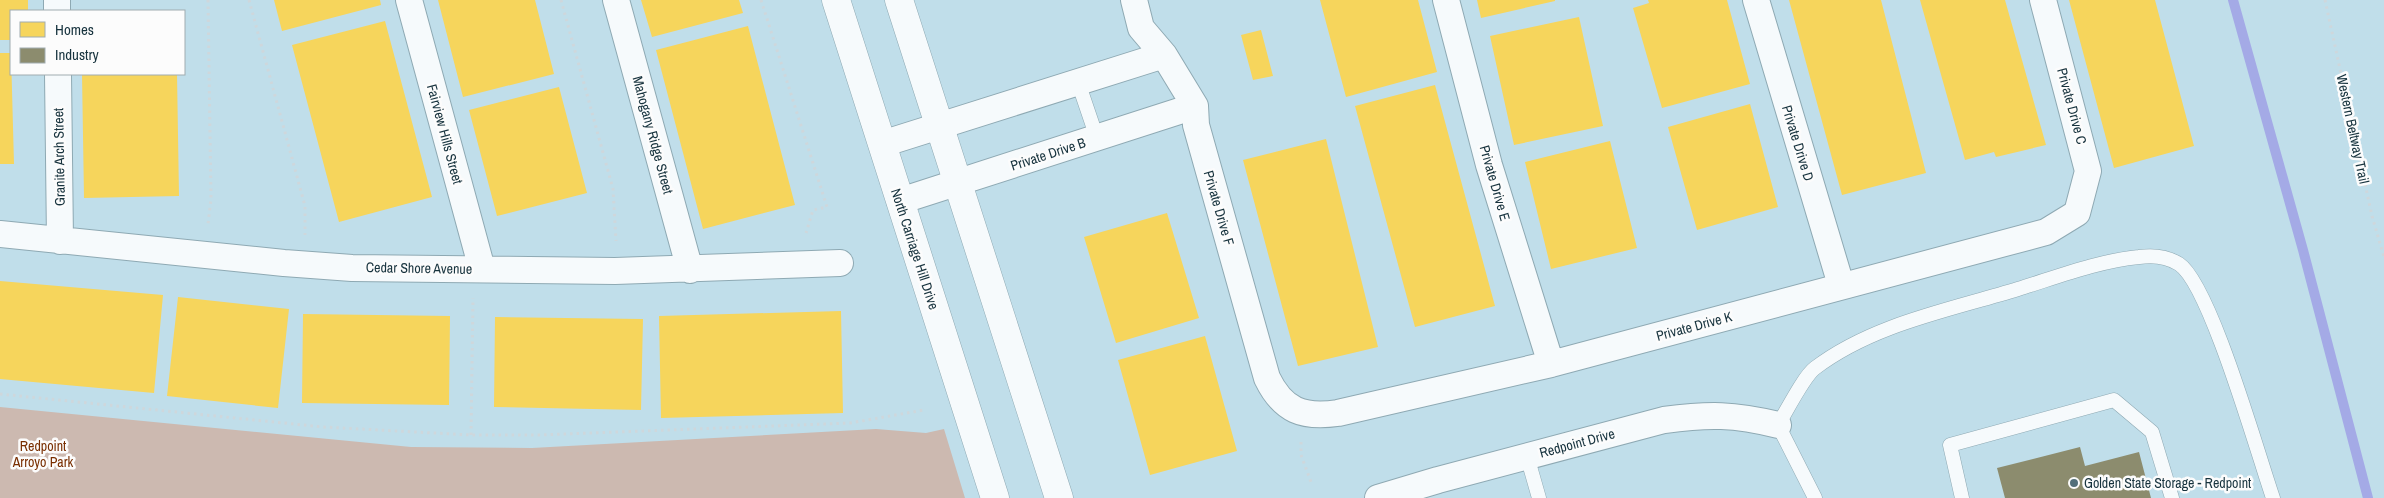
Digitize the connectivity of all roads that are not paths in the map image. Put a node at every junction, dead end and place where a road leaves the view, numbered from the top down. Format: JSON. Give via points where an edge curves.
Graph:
{"nodes":[{"id":1,"x":409,"y":0,"type":"edge"},
{"id":2,"x":616,"y":0,"type":"edge"},
{"id":3,"x":836,"y":0,"type":"edge"},
{"id":4,"x":900,"y":0,"type":"edge"},
{"id":5,"x":1134,"y":0,"type":"edge"},
{"id":6,"x":1446,"y":0,"type":"edge"},
{"id":7,"x":1756,"y":0,"type":"edge"},
{"id":8,"x":2043,"y":0,"type":"edge"},
{"id":9,"x":1164,"y":55,"type":"junction"},
{"id":10,"x":58,"y":75,"type":"edge"},
{"id":11,"x":1078,"y":82,"type":"junction"},
{"id":12,"x":1195,"y":106,"type":"junction"},
{"id":13,"x":938,"y":127,"type":"junction"},
{"id":14,"x":1096,"y":138,"type":"junction"},
{"id":15,"x":882,"y":144,"type":"junction"},
{"id":16,"x":957,"y":183,"type":"junction"},
{"id":17,"x":900,"y":202,"type":"junction"},
{"id":18,"x":2077,"y":212,"type":"joint"},
{"id":19,"x":0,"y":234,"type":"edge"},
{"id":20,"x":60,"y":241,"type":"junction"},
{"id":21,"x":840,"y":263,"type":"dead end"},
{"id":22,"x":690,"y":270,"type":"junction"},
{"id":23,"x":477,"y":279,"type":"junction"},
{"id":24,"x":1841,"y":285,"type":"junction"},
{"id":25,"x":1551,"y":364,"type":"junction"},
{"id":26,"x":1302,"y":425,"type":"joint"},
{"id":27,"x":1778,"y":425,"type":"junction"},
{"id":28,"x":1528,"y":456,"type":"junction"},
{"id":29,"x":995,"y":498,"type":"edge"},
{"id":30,"x":1059,"y":498,"type":"edge"},
{"id":31,"x":1378,"y":498,"type":"edge"},
{"id":32,"x":1539,"y":498,"type":"edge"},
{"id":33,"x":1815,"y":498,"type":"edge"},
{"id":34,"x":1963,"y":498,"type":"edge"},
{"id":35,"x":2172,"y":498,"type":"edge"},
{"id":36,"x":2273,"y":498,"type":"edge"}],
"edges":[{"from":1,"to":23,"type":"street","name":"Fairview Hills Street"},
{"from":2,"to":22,"type":"street","name":"Mahogany Ridge Street"},
{"from":3,"to":15,"type":"street","name":"North Carriage Hill Drive"},
{"from":4,"to":13,"type":"street"},
{"from":5,"to":9,"type":"street","name":"Private Drive F","via":[[1141,28]]},
{"from":6,"to":25,"type":"street","name":"Private Drive E","via":[[1489,165]]},
{"from":7,"to":24,"type":"street","name":"Private Drive D"},
{"from":8,"to":18,"type":"street","name":"Private Drive C","via":[[2088,171]]},
{"from":9,"to":11,"type":"street"},
{"from":9,"to":12,"type":"street","name":"Private Drive F"},
{"from":10,"to":20,"type":"street","name":"Granite Arch Street"},
{"from":11,"to":13,"type":"street"},
{"from":11,"to":14,"type":"lane"},
{"from":12,"to":14,"type":"street","name":"Private Drive B"},
{"from":12,"to":26,"type":"street","name":"Private Drive F","via":[[1196,125],[1268,378],[1275,395]]},
{"from":13,"to":15,"type":"street"},
{"from":13,"to":16,"type":"street"},
{"from":14,"to":16,"type":"street","name":"Private Drive B"},
{"from":15,"to":17,"type":"street","name":"North Carriage Hill Drive"},
{"from":16,"to":17,"type":"street","name":"Private Drive B"},
{"from":16,"to":30,"type":"street"},
{"from":17,"to":29,"type":"street","name":"North Carriage Hill Drive"},
{"from":18,"to":24,"type":"street","name":"Private Drive K","via":[[2046,232]]},
{"from":19,"to":20,"type":"street","name":"Cedar Shore Avenue"},
{"from":20,"to":23,"type":"street","name":"Cedar Shore Avenue"},
{"from":21,"to":22,"type":"street","name":"Cedar Shore Avenue"},
{"from":22,"to":23,"type":"street","name":"Cedar Shore Avenue"},
{"from":24,"to":25,"type":"street","name":"Private Drive K"},
{"from":25,"to":26,"type":"street","name":"Private Drive K","via":[[1320,416]]},
{"from":27,"to":28,"type":"street","name":"Redpoint Drive","via":[[1744,417],[1703,415],[1664,420]]},
{"from":27,"to":33,"type":"lane"},
{"from":27,"to":36,"type":"lane","via":[[1812,370],[1846,347],[1888,329],[2097,265],[2157,257],[2180,265],[2194,279],[2219,337]]},
{"from":28,"to":31,"type":"street","name":"Redpoint Drive"},
{"from":28,"to":32,"type":"lane"},
{"from":34,"to":35,"type":"lane","via":[[1950,445],[2114,400],[2152,432]]}]}
